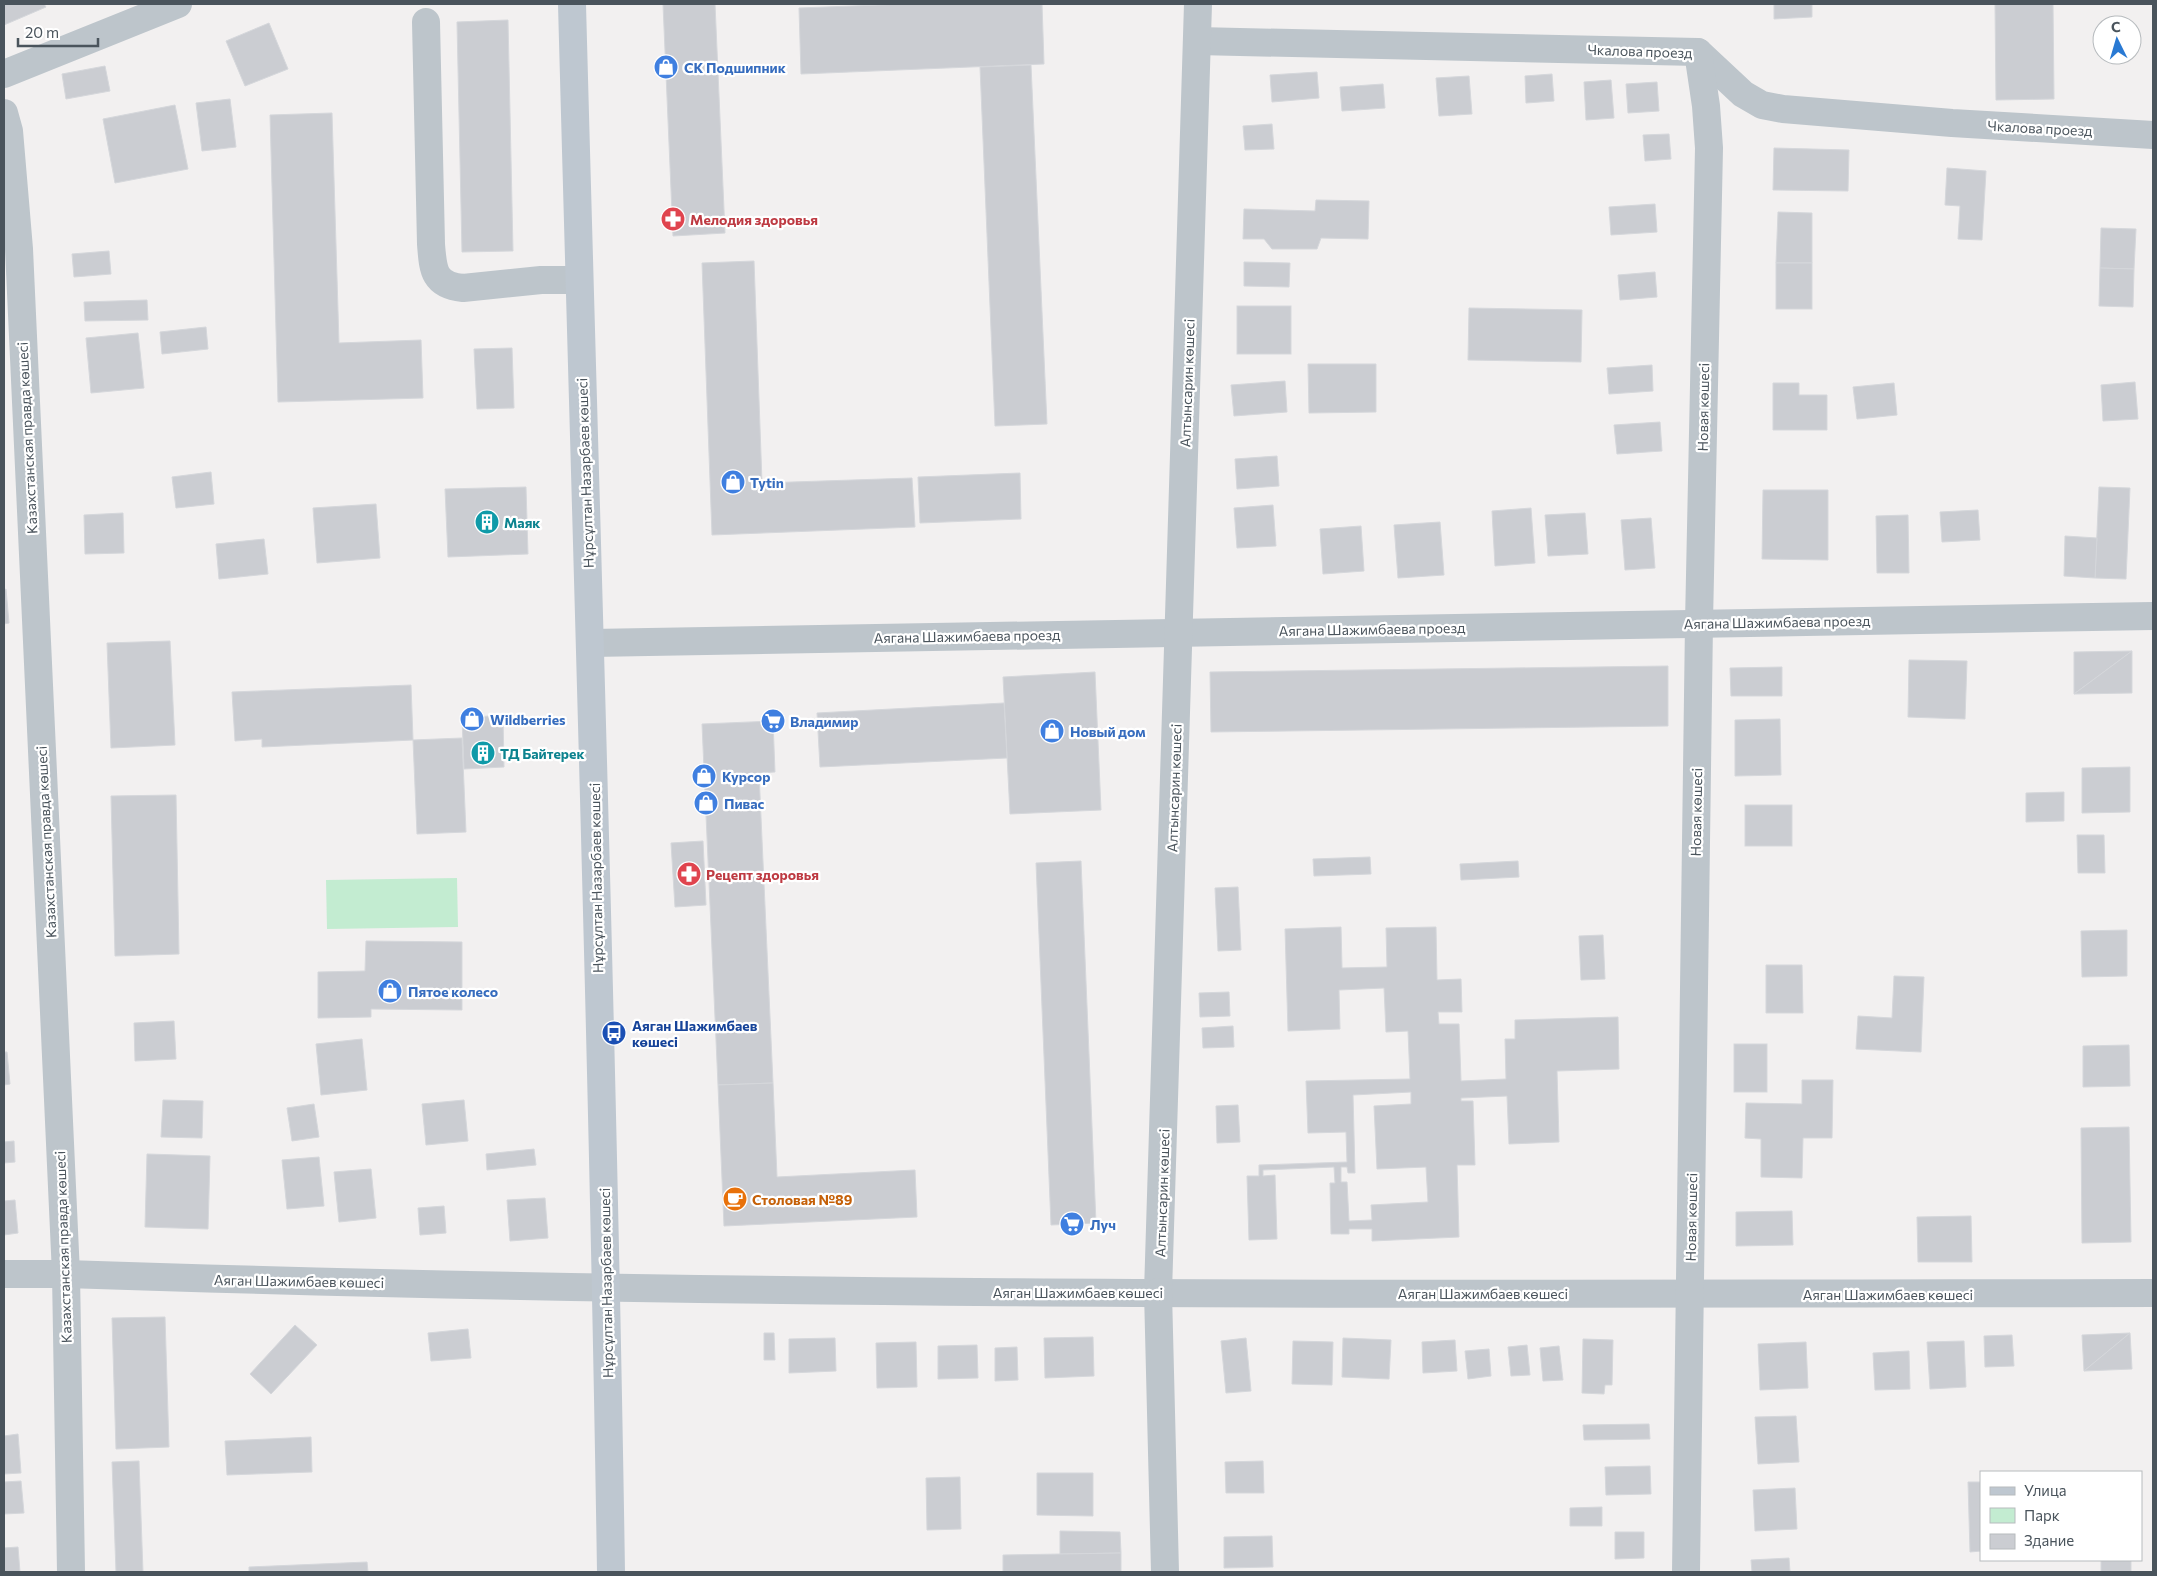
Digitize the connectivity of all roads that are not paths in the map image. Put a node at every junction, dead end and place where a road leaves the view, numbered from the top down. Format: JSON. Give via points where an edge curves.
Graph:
{"nodes":[{"id":1,"x":178,"y":4,"type":"edge"},
{"id":2,"x":572,"y":4,"type":"edge"},
{"id":3,"x":1198,"y":4,"type":"edge"},
{"id":4,"x":426,"y":22,"type":"dead end"},
{"id":5,"x":1197,"y":41,"type":"junction"},
{"id":6,"x":1698,"y":52,"type":"junction"},
{"id":7,"x":4,"y":74,"type":"edge"},
{"id":8,"x":4,"y":114,"type":"edge"},
{"id":9,"x":2153,"y":135,"type":"edge"},
{"id":10,"x":579,"y":280,"type":"junction"},
{"id":11,"x":2153,"y":616,"type":"edge"},
{"id":12,"x":1699,"y":623,"type":"junction"},
{"id":13,"x":1179,"y":633,"type":"junction"},
{"id":14,"x":591,"y":643,"type":"junction"},
{"id":15,"x":4,"y":1274,"type":"edge"},
{"id":16,"x":66,"y":1274,"type":"junction"},
{"id":17,"x":606,"y":1289,"type":"junction"},
{"id":18,"x":1158,"y":1292,"type":"junction"},
{"id":19,"x":2153,"y":1293,"type":"edge"},
{"id":20,"x":1690,"y":1294,"type":"junction"},
{"id":21,"x":71,"y":1572,"type":"edge"},
{"id":22,"x":611,"y":1572,"type":"edge"},
{"id":23,"x":1165,"y":1572,"type":"edge"},
{"id":24,"x":1686,"y":1572,"type":"edge"}],
"edges":[{"from":1,"to":7,"type":"street"},
{"from":2,"to":10,"type":"main road","name":"Нұрсұлтан Назарбаев көшесі"},
{"from":3,"to":5,"type":"street","name":"Алтынсарин көшесі"},
{"from":4,"to":10,"type":"street","via":[[431,244],[433,269],[437,276],[451,286],[463,288],[541,280]]},
{"from":5,"to":6,"type":"street","name":"Чкалова проезд"},
{"from":5,"to":13,"type":"street","name":"Алтынсарин көшесі"},
{"from":6,"to":9,"type":"street","name":"Чкалова проезд","via":[[1743,94],[1762,105],[1776,108]]},
{"from":6,"to":12,"type":"street","name":"Новая көшесі","via":[[1709,148]]},
{"from":8,"to":16,"type":"street","name":"Казахстанская правда көшесі","via":[[9,131],[19,249]]},
{"from":10,"to":14,"type":"main road","name":"Нұрсұлтан Назарбаев көшесі"},
{"from":11,"to":12,"type":"street","name":"Аягана Шажимбаева проезд"},
{"from":12,"to":13,"type":"street","name":"Аягана Шажимбаева проезд"},
{"from":12,"to":20,"type":"street","name":"Новая көшесі"},
{"from":13,"to":14,"type":"street","name":"Аягана Шажимбаева проезд"},
{"from":13,"to":18,"type":"street","name":"Алтынсарин көшесі"},
{"from":14,"to":17,"type":"main road","name":"Нұрсұлтан Назарбаев көшесі"},
{"from":15,"to":16,"type":"street","name":"Аяган Шажимбаев көшесі"},
{"from":16,"to":17,"type":"street","name":"Аяган Шажимбаев көшесі"},
{"from":16,"to":21,"type":"street","name":"Казахстанская правда көшесі"},
{"from":17,"to":18,"type":"street","name":"Аяган Шажимбаев көшесі"},
{"from":17,"to":22,"type":"main road","name":"Нұрсұлтан Назарбаев көшесі"},
{"from":18,"to":20,"type":"street","name":"Аяган Шажимбаев көшесі"},
{"from":18,"to":23,"type":"street","name":"Алтынсарин көшесі"},
{"from":19,"to":20,"type":"street","name":"Аяган Шажимбаев көшесі"},
{"from":20,"to":24,"type":"street","name":"Новая көшесі"}]}
